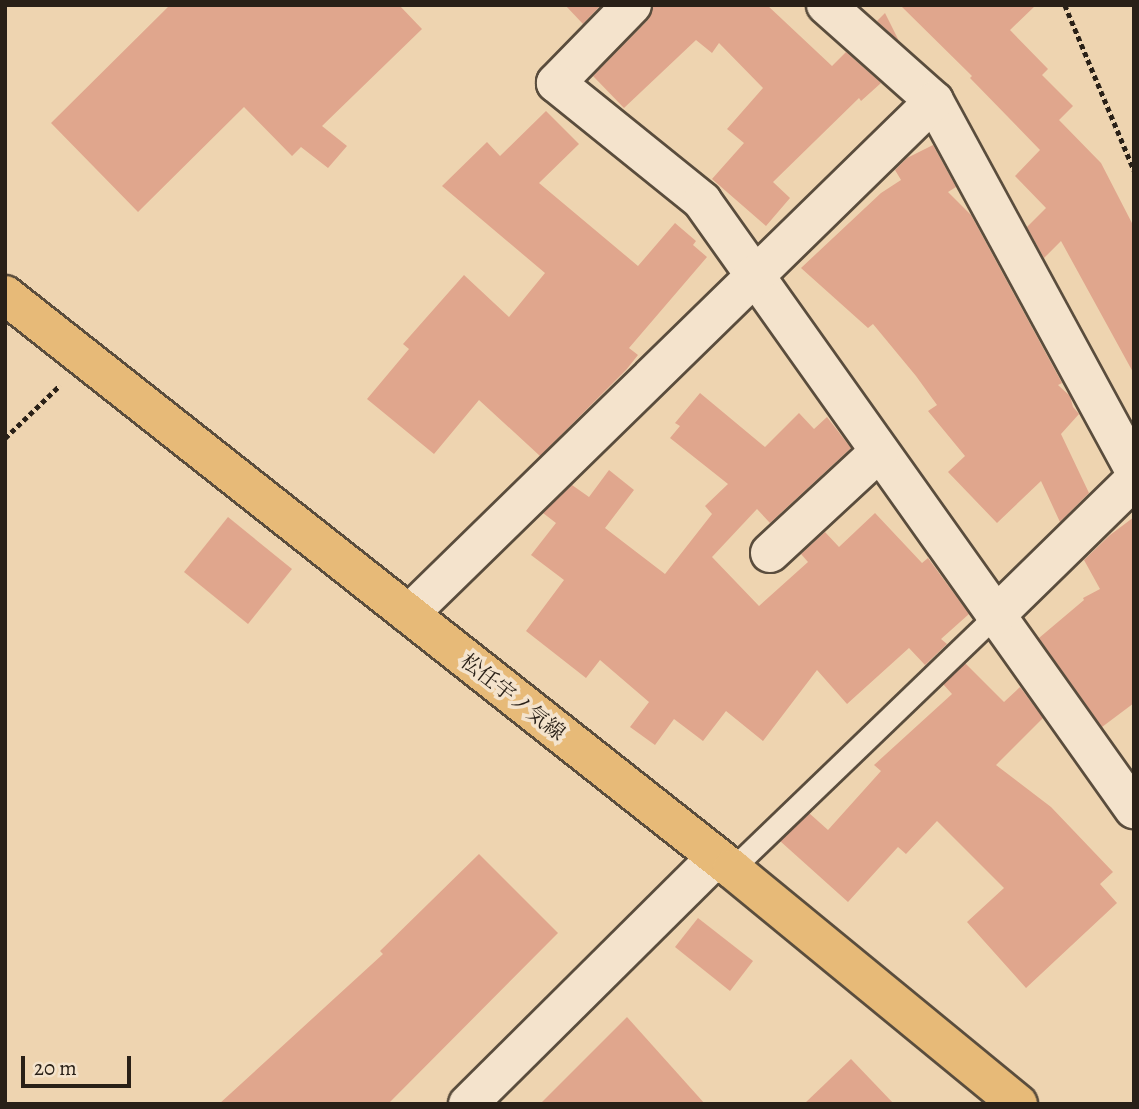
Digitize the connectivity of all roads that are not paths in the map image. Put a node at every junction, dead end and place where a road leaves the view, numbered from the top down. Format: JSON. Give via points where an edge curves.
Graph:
{"nodes":[{"id":1,"x":632,"y":5,"type":"edge"},
{"id":2,"x":826,"y":5,"type":"edge"},
{"id":3,"x":934,"y":101,"type":"junction"},
{"id":4,"x":755,"y":275,"type":"junction"},
{"id":5,"x":5,"y":295,"type":"edge"},
{"id":6,"x":880,"y":452,"type":"junction"},
{"id":7,"x":1134,"y":469,"type":"edge"},
{"id":8,"x":1134,"y":480,"type":"edge"},
{"id":9,"x":770,"y":552,"type":"dead end"},
{"id":10,"x":409,"y":614,"type":"junction"},
{"id":11,"x":995,"y":616,"type":"junction"},
{"id":12,"x":1134,"y":809,"type":"edge"},
{"id":13,"x":724,"y":863,"type":"junction"},
{"id":14,"x":468,"y":1104,"type":"edge"},
{"id":15,"x":1017,"y":1104,"type":"edge"}],
"edges":[{"from":1,"to":4,"type":"street","via":[[556,83],[702,201]]},
{"from":2,"to":3,"type":"street"},
{"from":3,"to":4,"type":"street"},
{"from":3,"to":7,"type":"street"},
{"from":4,"to":6,"type":"street"},
{"from":4,"to":10,"type":"street"},
{"from":5,"to":10,"type":"main road","name":"松任宇ノ気線"},
{"from":6,"to":9,"type":"street"},
{"from":6,"to":11,"type":"street"},
{"from":8,"to":11,"type":"street"},
{"from":10,"to":13,"type":"main road","name":"松任宇ノ気線"},
{"from":11,"to":12,"type":"street"},
{"from":11,"to":13,"type":"lane"},
{"from":13,"to":14,"type":"street"},
{"from":13,"to":15,"type":"main road","name":"松任宇ノ気線"}]}
